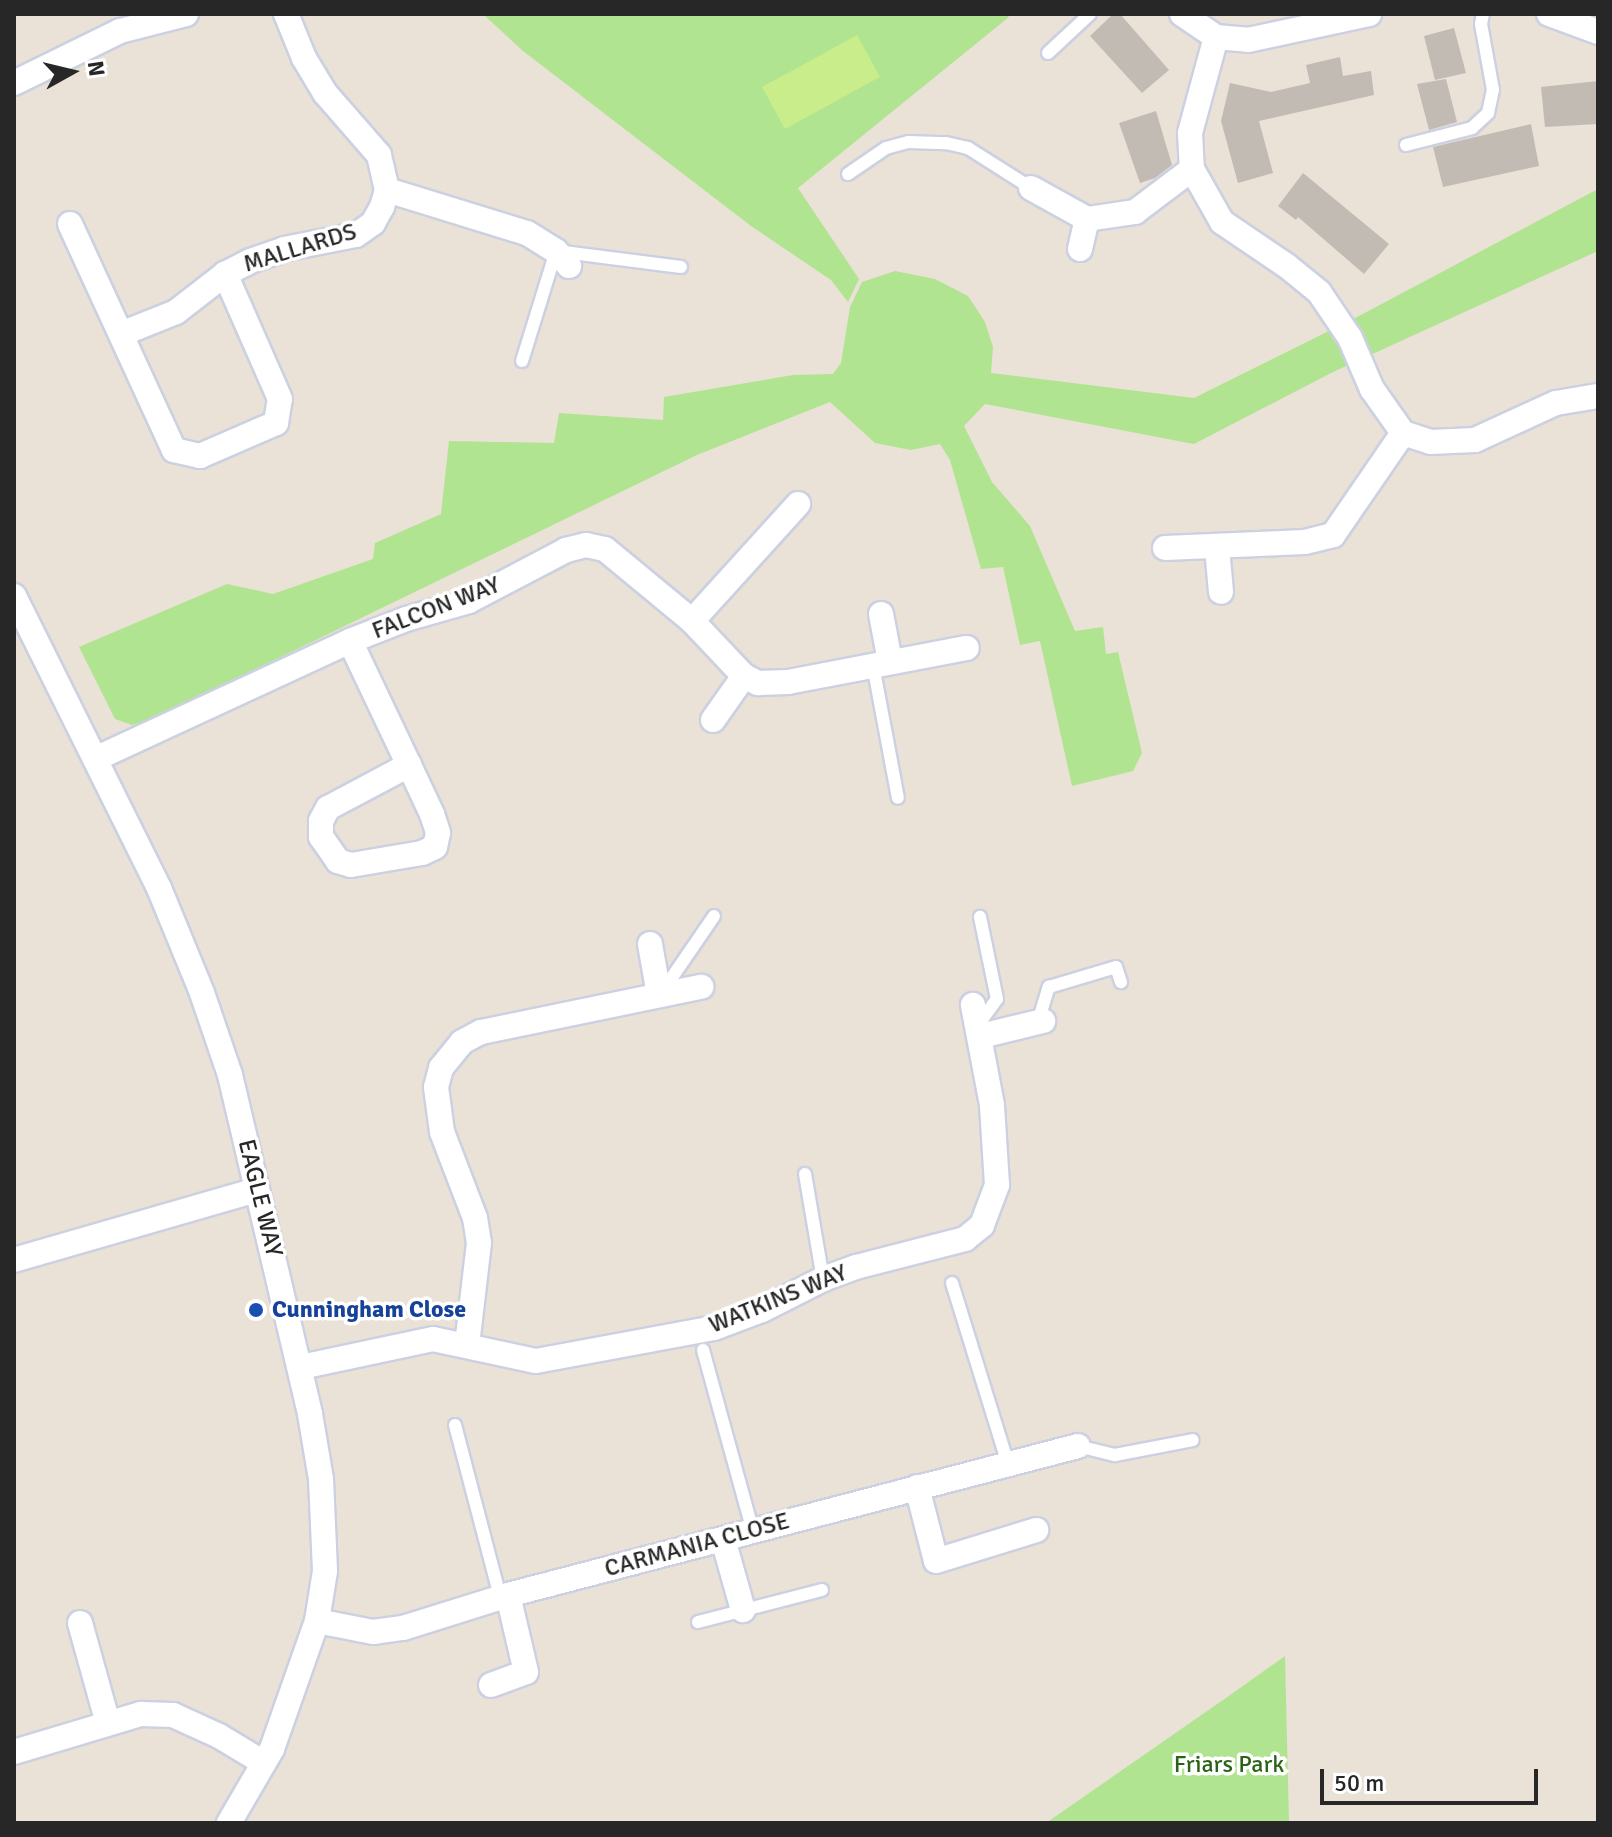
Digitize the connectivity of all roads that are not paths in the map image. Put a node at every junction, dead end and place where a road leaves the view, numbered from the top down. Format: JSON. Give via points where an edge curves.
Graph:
{"nodes":[{"id":1,"x":186,"y":14,"type":"edge"},
{"id":2,"x":286,"y":14,"type":"edge"},
{"id":3,"x":1090,"y":14,"type":"edge"},
{"id":4,"x":1182,"y":14,"type":"edge"},
{"id":5,"x":1369,"y":14,"type":"edge"},
{"id":6,"x":1483,"y":14,"type":"edge"},
{"id":7,"x":1549,"y":14,"type":"edge"},
{"id":8,"x":1598,"y":32,"type":"edge"},
{"id":9,"x":1216,"y":37,"type":"junction"},
{"id":10,"x":1048,"y":53,"type":"dead end"},
{"id":11,"x":14,"y":83,"type":"edge"},
{"id":12,"x":1406,"y":145,"type":"dead end"},
{"id":13,"x":1192,"y":169,"type":"junction"},
{"id":14,"x":848,"y":174,"type":"dead end"},
{"id":15,"x":1031,"y":188,"type":"joint"},
{"id":16,"x":387,"y":190,"type":"junction"},
{"id":17,"x":1087,"y":219,"type":"junction"},
{"id":18,"x":70,"y":224,"type":"dead end"},
{"id":19,"x":1080,"y":249,"type":"dead end"},
{"id":20,"x":563,"y":258,"type":"junction"},
{"id":21,"x":681,"y":267,"type":"dead end"},
{"id":22,"x":225,"y":274,"type":"junction"},
{"id":23,"x":121,"y":334,"type":"junction"},
{"id":24,"x":522,"y":361,"type":"dead end"},
{"id":25,"x":1598,"y":396,"type":"edge"},
{"id":26,"x":1403,"y":433,"type":"junction"},
{"id":27,"x":798,"y":504,"type":"dead end"},
{"id":28,"x":1165,"y":548,"type":"dead end"},
{"id":29,"x":1217,"y":548,"type":"junction"},
{"id":30,"x":1221,"y":592,"type":"dead end"},
{"id":31,"x":14,"y":596,"type":"edge"},
{"id":32,"x":881,"y":614,"type":"dead end"},
{"id":33,"x":692,"y":621,"type":"junction"},
{"id":34,"x":350,"y":641,"type":"junction"},
{"id":35,"x":967,"y":648,"type":"dead end"},
{"id":36,"x":882,"y":663,"type":"junction"},
{"id":37,"x":744,"y":676,"type":"junction"},
{"id":38,"x":713,"y":720,"type":"dead end"},
{"id":39,"x":97,"y":758,"type":"junction"},
{"id":40,"x":409,"y":765,"type":"junction"},
{"id":41,"x":898,"y":798,"type":"dead end"},
{"id":42,"x":714,"y":916,"type":"dead end"},
{"id":43,"x":980,"y":917,"type":"dead end"},
{"id":44,"x":650,"y":944,"type":"dead end"},
{"id":45,"x":1121,"y":982,"type":"dead end"},
{"id":46,"x":701,"y":987,"type":"dead end"},
{"id":47,"x":659,"y":995,"type":"junction"},
{"id":48,"x":977,"y":1022,"type":"junction"},
{"id":49,"x":1040,"y":1022,"type":"joint"},
{"id":50,"x":805,"y":1174,"type":"dead end"},
{"id":51,"x":257,"y":1190,"type":"junction"},
{"id":52,"x":14,"y":1260,"type":"edge"},
{"id":53,"x":823,"y":1279,"type":"junction"},
{"id":54,"x":952,"y":1283,"type":"dead end"},
{"id":55,"x":467,"y":1345,"type":"junction"},
{"id":56,"x":703,"y":1350,"type":"dead end"},
{"id":57,"x":301,"y":1367,"type":"junction"},
{"id":58,"x":455,"y":1425,"type":"dead end"},
{"id":59,"x":1193,"y":1440,"type":"dead end"},
{"id":60,"x":1078,"y":1446,"type":"joint"},
{"id":61,"x":1008,"y":1464,"type":"junction"},
{"id":62,"x":917,"y":1487,"type":"junction"},
{"id":63,"x":1036,"y":1530,"type":"dead end"},
{"id":64,"x":753,"y":1531,"type":"junction"},
{"id":65,"x":723,"y":1539,"type":"junction"},
{"id":66,"x":822,"y":1590,"type":"dead end"},
{"id":67,"x":504,"y":1596,"type":"junction"},
{"id":68,"x":743,"y":1610,"type":"junction"},
{"id":69,"x":317,"y":1621,"type":"junction"},
{"id":70,"x":698,"y":1622,"type":"dead end"},
{"id":71,"x":80,"y":1623,"type":"dead end"},
{"id":72,"x":491,"y":1685,"type":"dead end"},
{"id":73,"x":108,"y":1723,"type":"junction"},
{"id":74,"x":14,"y":1752,"type":"edge"},
{"id":75,"x":264,"y":1763,"type":"junction"},
{"id":76,"x":229,"y":1823,"type":"edge"}],
"edges":[{"from":1,"to":11,"type":"street","via":[[120,31]]},
{"from":2,"to":16,"type":"street","via":[[325,93],[379,155]]},
{"from":3,"to":10,"type":"lane"},
{"from":4,"to":9,"type":"street"},
{"from":5,"to":9,"type":"street","via":[[1248,40]]},
{"from":6,"to":12,"type":"lane","via":[[1493,90],[1488,113],[1472,128]]},
{"from":7,"to":8,"type":"street"},
{"from":9,"to":13,"type":"street","via":[[1190,133]]},
{"from":13,"to":17,"type":"street","via":[[1135,212]]},
{"from":13,"to":26,"type":"street","via":[[1222,222],[1319,292],[1350,338],[1372,389]]},
{"from":14,"to":15,"type":"lane","via":[[886,148],[908,142],[946,143],[968,148]]},
{"from":15,"to":17,"type":"street"},
{"from":16,"to":20,"type":"street","via":[[527,233]]},
{"from":16,"to":22,"type":"street","name":"MALLARDS","via":[[373,223],[356,235],[284,249]]},
{"from":17,"to":19,"type":"street"},
{"from":18,"to":23,"type":"street","name":"MALLARDS"},
{"from":20,"to":21,"type":"lane"},
{"from":20,"to":24,"type":"lane"},
{"from":22,"to":23,"type":"street","name":"MALLARDS","via":[[176,312]]},
{"from":22,"to":23,"type":"street","name":"MALLARDS","via":[[280,399],[276,423],[200,456],[174,450]]},
{"from":25,"to":26,"type":"street","via":[[1556,403],[1475,440],[1430,442]]},
{"from":26,"to":29,"type":"street","via":[[1333,535]]},
{"from":27,"to":33,"type":"street"},
{"from":28,"to":29,"type":"street"},
{"from":29,"to":30,"type":"street"},
{"from":31,"to":39,"type":"street","name":"EAGLE WAY"},
{"from":32,"to":36,"type":"street"},
{"from":33,"to":34,"type":"street","name":"FALCON WAY","via":[[605,549],[586,545],[566,550],[469,601]]},
{"from":33,"to":37,"type":"street","name":"FALCON WAY"},
{"from":34,"to":39,"type":"street","name":"FALCON WAY"},
{"from":34,"to":40,"type":"street"},
{"from":35,"to":36,"type":"street"},
{"from":36,"to":37,"type":"street","via":[[788,682],[758,683]]},
{"from":36,"to":41,"type":"lane"},
{"from":37,"to":38,"type":"street"},
{"from":39,"to":51,"type":"street","name":"EAGLE WAY","via":[[202,993],[230,1075]]},
{"from":40,"to":40,"type":"street","via":[[328,808],[321,837],[338,861],[367,863],[435,847],[438,833],[432,814]]},
{"from":42,"to":47,"type":"lane"},
{"from":43,"to":48,"type":"lane","via":[[997,999]]},
{"from":44,"to":47,"type":"street"},
{"from":45,"to":49,"type":"lane","via":[[1116,967],[1049,987]]},
{"from":46,"to":47,"type":"street"},
{"from":47,"to":55,"type":"street","via":[[481,1032],[462,1042],[441,1068],[436,1087],[442,1132],[475,1218],[479,1243]]},
{"from":48,"to":49,"type":"street"},
{"from":48,"to":53,"type":"street","name":"WATKINS WAY","via":[[992,1105],[997,1185],[982,1225],[941,1248]]},
{"from":50,"to":53,"type":"lane"},
{"from":51,"to":52,"type":"street"},
{"from":51,"to":57,"type":"street","name":"EAGLE WAY"},
{"from":53,"to":55,"type":"street","name":"WATKINS WAY","via":[[762,1310],[699,1330],[536,1361]]},
{"from":54,"to":61,"type":"lane"},
{"from":55,"to":57,"type":"street","name":"WATKINS WAY","via":[[433,1339]]},
{"from":56,"to":64,"type":"lane"},
{"from":57,"to":69,"type":"street","name":"EAGLE WAY","via":[[321,1479],[325,1571]]},
{"from":58,"to":67,"type":"lane"},
{"from":59,"to":60,"type":"lane","via":[[1115,1455]]},
{"from":60,"to":61,"type":"street","name":"CARMANIA CLOSE"},
{"from":61,"to":62,"type":"street","name":"CARMANIA CLOSE"},
{"from":62,"to":63,"type":"street","via":[[936,1561]]},
{"from":62,"to":64,"type":"street","name":"CARMANIA CLOSE"},
{"from":64,"to":65,"type":"street","name":"CARMANIA CLOSE"},
{"from":65,"to":67,"type":"street","name":"CARMANIA CLOSE"},
{"from":65,"to":68,"type":"street"},
{"from":66,"to":68,"type":"lane"},
{"from":67,"to":69,"type":"street","name":"CARMANIA CLOSE","via":[[403,1628],[373,1632]]},
{"from":67,"to":72,"type":"street","via":[[526,1672]]},
{"from":68,"to":70,"type":"lane"},
{"from":69,"to":75,"type":"street","name":"EAGLE WAY"},
{"from":71,"to":73,"type":"street"},
{"from":73,"to":74,"type":"street"},
{"from":73,"to":75,"type":"street","via":[[141,1714],[173,1715]]},
{"from":75,"to":76,"type":"street","name":"EAGLE WAY"}]}
